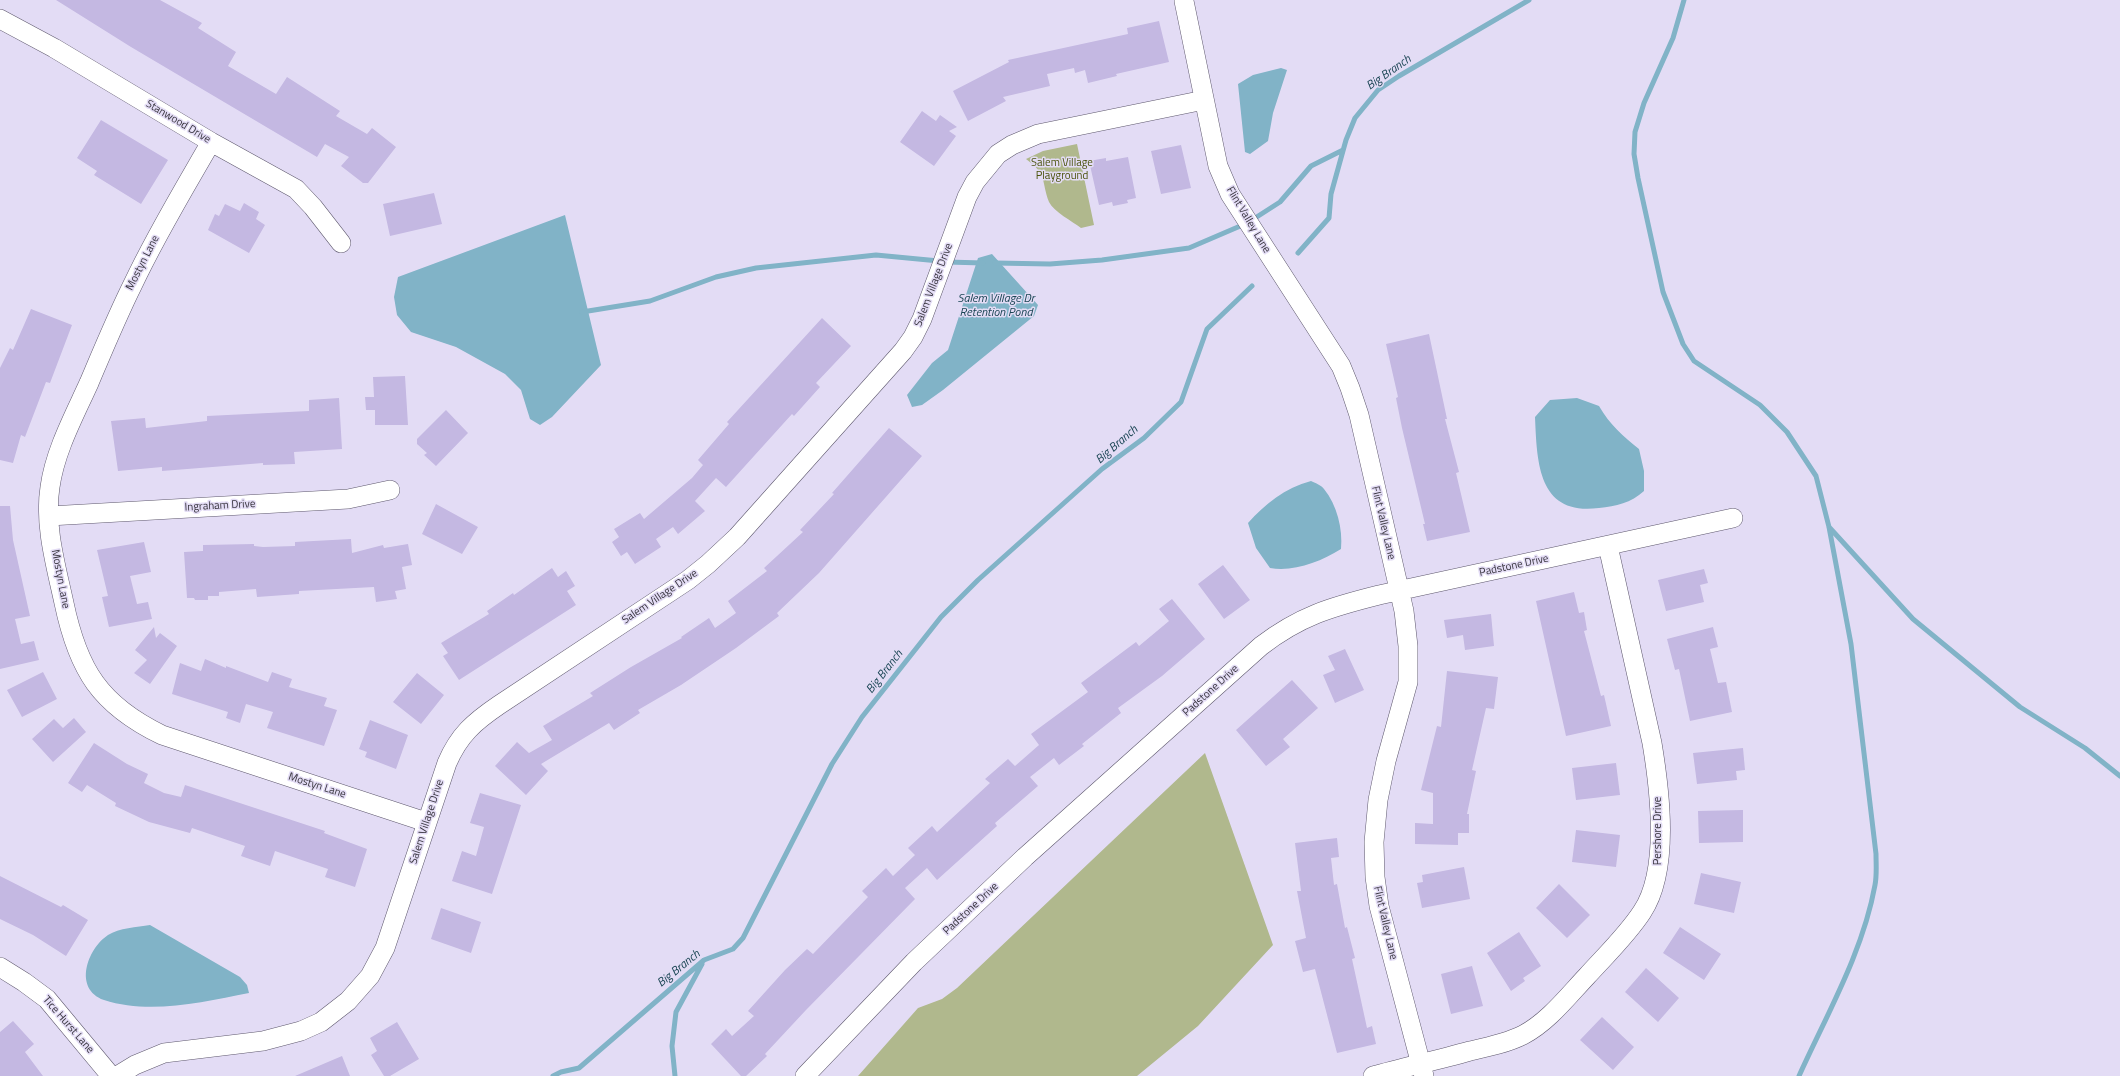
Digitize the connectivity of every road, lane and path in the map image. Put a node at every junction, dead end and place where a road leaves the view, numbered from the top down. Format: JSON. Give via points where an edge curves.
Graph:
{"nodes":[{"id":1,"x":1184,"y":1,"type":"dead end"},
{"id":2,"x":0,"y":19,"type":"edge"},
{"id":3,"x":1204,"y":100,"type":"junction"},
{"id":4,"x":211,"y":142,"type":"junction"},
{"id":5,"x":341,"y":243,"type":"dead end"},
{"id":6,"x":390,"y":490,"type":"dead end"},
{"id":7,"x":49,"y":516,"type":"junction"},
{"id":8,"x":1733,"y":518,"type":"dead end"},
{"id":9,"x":1608,"y":546,"type":"junction"},
{"id":10,"x":1399,"y":591,"type":"junction"},
{"id":11,"x":426,"y":822,"type":"junction"},
{"id":12,"x":0,"y":967,"type":"edge"},
{"id":13,"x":1423,"y":1070,"type":"edge"},
{"id":14,"x":111,"y":1076,"type":"edge"},
{"id":15,"x":117,"y":1076,"type":"edge"},
{"id":16,"x":805,"y":1076,"type":"edge"},
{"id":17,"x":1374,"y":1076,"type":"edge"}],
"edges":[{"from":1,"to":3,"type":"street","name":"Flint Valley Lane"},
{"from":2,"to":4,"type":"street","name":"Stanwood Drive","via":[[54,48]]},
{"from":3,"to":10,"type":"street","name":"Flint Valley Lane","via":[[1218,166],[1230,194],[1340,366],[1350,388],[1359,415]]},
{"from":3,"to":11,"type":"street","name":"Salem Village Drive","via":[[1038,134],[998,154],[966,197],[922,319],[903,351],[737,537],[708,564],[688,580],[473,723],[454,748]]},
{"from":4,"to":5,"type":"street","name":"Stanwood Drive","via":[[296,189]]},
{"from":4,"to":7,"type":"street","name":"Mostyn Lane","via":[[160,230],[133,284],[71,424],[52,473]]},
{"from":6,"to":7,"type":"street","name":"Ingraham Drive","via":[[348,499]]},
{"from":7,"to":11,"type":"street","name":"Mostyn Lane","via":[[55,560],[76,647],[91,678],[103,694],[127,716],[162,735]]},
{"from":8,"to":9,"type":"street","name":"Padstone Drive"},
{"from":9,"to":10,"type":"street","name":"Padstone Drive"},
{"from":9,"to":13,"type":"street","name":"Pershore Drive","via":[[1657,773],[1660,850],[1659,870],[1654,889],[1643,911],[1628,930],[1540,1024],[1523,1035]]},
{"from":10,"to":13,"type":"street","name":"Flint Valley Lane","via":[[1408,646],[1408,682],[1378,800],[1374,842],[1375,876],[1379,906]]},
{"from":10,"to":16,"type":"street","name":"Padstone Drive","via":[[1313,614],[1295,622],[1260,646],[1025,857],[920,957]]},
{"from":11,"to":15,"type":"street","name":"Salem Village Drive","via":[[385,948],[370,976],[348,1001],[321,1022],[301,1031],[263,1040],[164,1053],[134,1064]]},
{"from":12,"to":14,"type":"street","name":"Tice Hurst Lane","via":[[47,999]]},
{"from":13,"to":17,"type":"street","name":"Pershore Drive"}]}
